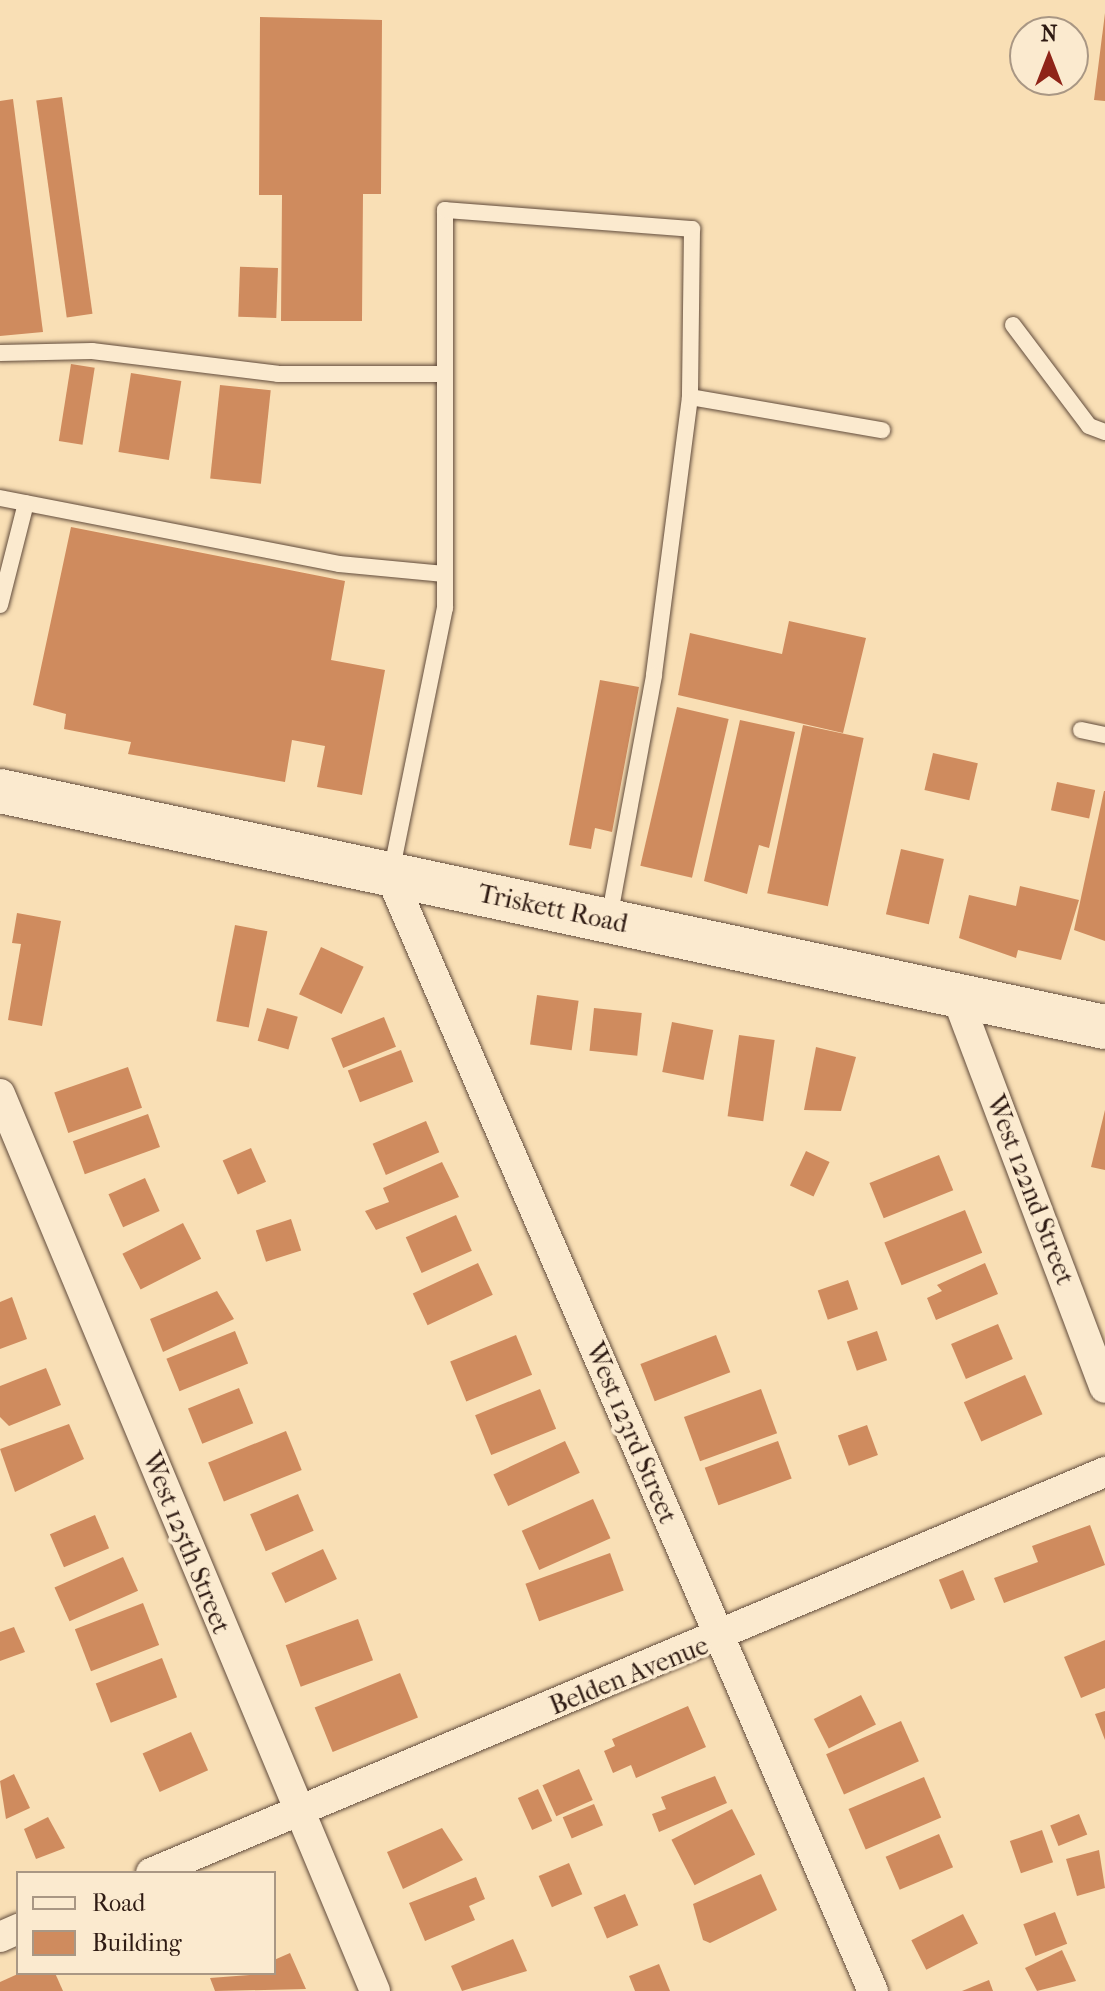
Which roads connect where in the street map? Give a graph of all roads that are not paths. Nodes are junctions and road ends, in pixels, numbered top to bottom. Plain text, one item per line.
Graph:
1 (1013, 325) dead end
2 (0, 353) edge
3 (442, 374) junction
4 (690, 397) junction
5 (882, 430) dead end
6 (1105, 432) edge
7 (0, 498) edge
8 (26, 503) junction
9 (445, 574) junction
10 (0, 605) edge
11 (1081, 730) dead end
12 (1105, 735) edge
13 (0, 791) edge
14 (390, 875) junction
15 (609, 921) junction
16 (955, 992) junction
17 (1105, 1027) edge
18 (0, 1094) edge
19 (1105, 1388) edge
20 (1105, 1472) edge
21 (719, 1640) junction
22 (297, 1811) junction
23 (156, 1871) edge
24 (375, 1991) edge
25 (873, 1991) edge

1 - 6 lane
2 - 3 lane
3 - 4 lane
3 - 9 lane
4 - 5 lane
4 - 15 lane
7 - 8 lane
8 - 9 lane
8 - 10 lane
9 - 14 lane
11 - 12 lane
13 - 14 street, Triskett Road
14 - 15 street, Triskett Road
14 - 21 street, West 123rd Street
15 - 16 street, Triskett Road
16 - 17 street, Triskett Road
16 - 19 street, West 122nd Street
18 - 22 street, West 125th Street
20 - 21 street, Belden Avenue
21 - 22 street, Belden Avenue
21 - 25 street, West 123rd Street
22 - 23 street, Belden Avenue
22 - 24 street, West 125th Street

